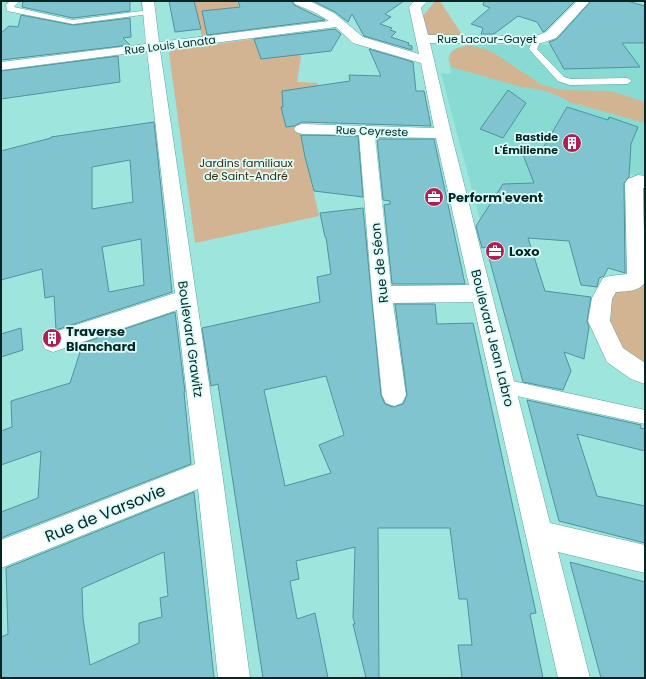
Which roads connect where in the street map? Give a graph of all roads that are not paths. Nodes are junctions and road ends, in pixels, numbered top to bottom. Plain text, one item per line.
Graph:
1 (16, 1) edge
2 (299, 1) edge
3 (421, 1) edge
4 (584, 1) edge
5 (149, 6) edge
6 (339, 22) junction
7 (422, 39) junction
8 (537, 40) junction
9 (154, 47) junction
10 (427, 62) junction
11 (1, 66) edge
12 (626, 82) dead end
13 (302, 129) dead end
14 (367, 132) junction
15 (443, 133) junction
16 (645, 182) edge
17 (482, 293) junction
18 (382, 295) junction
19 (186, 298) junction
20 (53, 342) dead end
21 (645, 374) edge
22 (504, 386) junction
23 (394, 395) dead end
24 (645, 417) edge
25 (209, 472) junction
26 (540, 534) junction
27 (1, 554) edge
28 (645, 560) edge
29 (234, 678) edge
30 (574, 678) edge

1 - 5 lane
2 - 6 street
3 - 7 street, Boulevard Jean Labro
4 - 8 street, Rue Lacour-Gayet
5 - 9 street, Boulevard Grawitz
6 - 9 street, Rue Louis Lanata
6 - 10 street
7 - 8 street, Rue Lacour-Gayet
7 - 10 street, Boulevard Jean Labro
8 - 12 lane
9 - 11 street, Rue Louis Lanata
9 - 19 street, Boulevard Grawitz
10 - 15 street, Boulevard Jean Labro
13 - 14 street, Rue Ceyreste
14 - 15 street, Rue Ceyreste
14 - 18 street, Rue de Séon
15 - 17 street, Boulevard Jean Labro
16 - 21 street
17 - 18 street
17 - 22 street, Boulevard Jean Labro
18 - 23 street, Rue de Séon
19 - 20 street
19 - 25 street, Boulevard Grawitz
22 - 24 lane
22 - 26 street, Boulevard Jean Labro
25 - 27 street, Rue de Varsovie
25 - 29 street, Boulevard Grawitz
26 - 28 street
26 - 30 street, Boulevard Jean Labro

